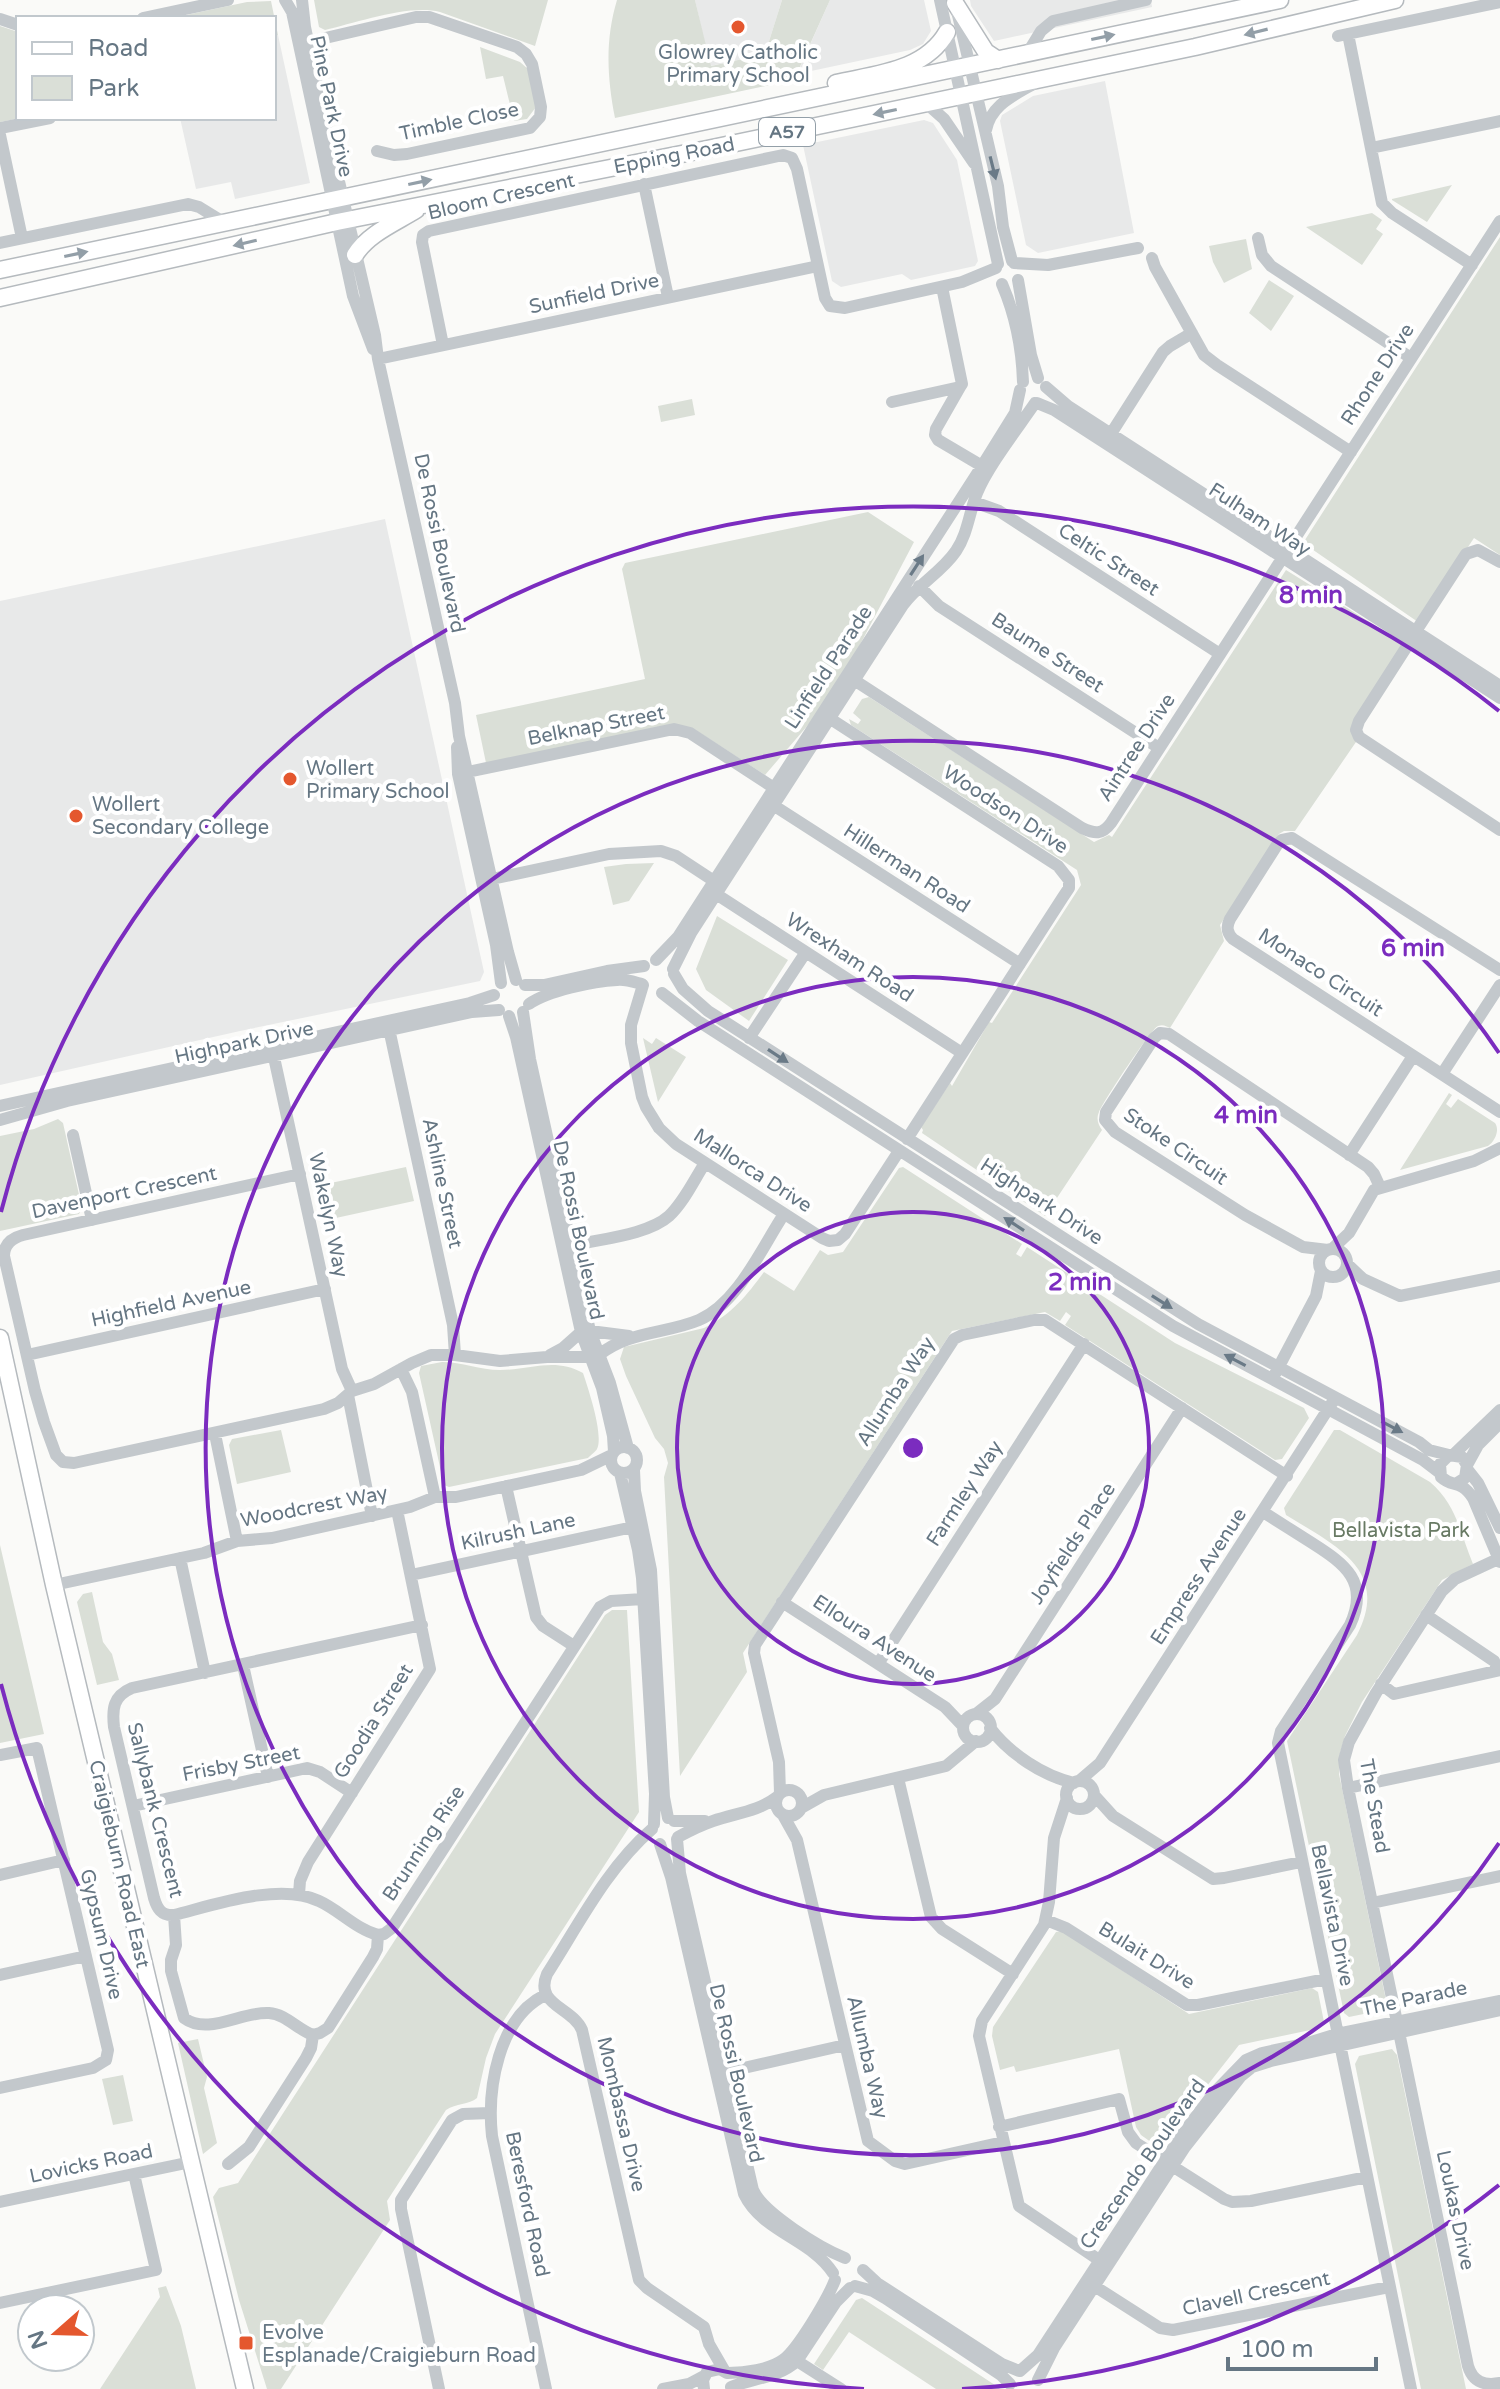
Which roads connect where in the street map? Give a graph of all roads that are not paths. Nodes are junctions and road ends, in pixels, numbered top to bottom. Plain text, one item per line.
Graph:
1 (228, 0) edge
2 (286, 0) edge
3 (300, 0) edge
4 (1146, 0) edge
5 (1280, 0) edge
6 (1395, 0) edge
7 (950, 1) edge
8 (1500, 2) edge
9 (152, 16) edge
10 (947, 32) junction
11 (308, 42) junction
12 (1027, 54) junction
13 (998, 60) junction
14 (962, 67) junction
15 (1042, 78) junction
16 (968, 94) junction
17 (926, 103) junction
18 (40, 120) edge
19 (1500, 121) edge
20 (697, 123) junction
21 (0, 128) edge
22 (985, 134) junction
23 (0, 135) edge
24 (1371, 148) junction
25 (377, 151) dead end
26 (978, 169) junction
27 (644, 184) junction
28 (338, 199) junction
29 (424, 204) junction
30 (343, 221) junction
31 (1500, 221) edge
32 (225, 223) junction
33 (22, 238) junction
34 (1258, 238) dead end
35 (0, 243) edge
36 (1138, 248) dead end
37 (355, 255) junction
38 (1152, 258) dead end
39 (1005, 264) junction
40 (1048, 265) junction
41 (1472, 265) junction
42 (818, 266) junction
43 (0, 270) edge
44 (1018, 279) junction
45 (962, 282) junction
46 (1000, 283) junction
47 (942, 287) junction
48 (668, 297) junction
49 (0, 298) edge
50 (1192, 333) junction
51 (443, 345) junction
52 (1411, 358) junction
53 (378, 359) junction
54 (1042, 383) junction
55 (1022, 386) junction
56 (960, 387) junction
57 (892, 402) dead end
58 (1036, 403) junction
59 (1108, 439) junction
60 (1351, 452) junction
61 (982, 466) junction
62 (974, 502) junction
63 (1285, 553) junction
64 (1500, 562) edge
65 (919, 586) junction
66 (1413, 636) junction
67 (1220, 654) junction
68 (854, 680) junction
69 (1500, 686) edge
70 (1500, 698) edge
71 (826, 716) junction
72 (1159, 748) junction
73 (463, 772) junction
74 (774, 788) junction
75 (773, 805) junction
76 (1500, 830) edge
77 (492, 879) junction
78 (715, 887) junction
79 (806, 952) junction
80 (650, 963) junction
81 (1020, 964) junction
82 (1500, 970) edge
83 (673, 972) junction
84 (521, 982) junction
85 (1500, 985) edge
86 (498, 989) junction
87 (650, 989) junction
88 (526, 1008) junction
89 (504, 1013) junction
90 (388, 1026) junction
91 (749, 1038) junction
92 (273, 1051) junction
93 (962, 1053) junction
94 (1413, 1056) junction
95 (1442, 1074) junction
96 (0, 1106) edge
97 (1500, 1112) edge
98 (0, 1120) edge
99 (73, 1135) dead end
100 (907, 1139) junction
101 (1500, 1148) edge
102 (899, 1151) junction
103 (1349, 1155) junction
104 (1474, 1161) junction
105 (1500, 1162) edge
106 (705, 1163) junction
107 (300, 1174) junction
108 (1380, 1187) junction
109 (784, 1214) junction
110 (92, 1220) junction
111 (1349, 1233) junction
112 (571, 1246) junction
113 (1303, 1247) junction
114 (1330, 1250) junction
115 (1346, 1260) junction
116 (1320, 1268) junction
117 (1500, 1276) edge
118 (1337, 1277) junction
119 (1363, 1279) junction
120 (325, 1289) junction
121 (1316, 1296) junction
122 (585, 1332) junction
123 (637, 1336) junction
124 (0, 1338) edge
125 (1084, 1344) junction
126 (27, 1355) junction
127 (455, 1355) junction
128 (594, 1356) junction
129 (547, 1357) junction
130 (1278, 1367) junction
131 (401, 1369) junction
132 (1272, 1380) junction
133 (350, 1393) junction
134 (1335, 1397) junction
135 (1182, 1408) junction
136 (1329, 1409) junction
137 (1500, 1410) edge
138 (1500, 1423) edge
139 (215, 1434) junction
140 (628, 1448) junction
141 (613, 1454) junction
142 (1451, 1455) junction
143 (1467, 1467) junction
144 (581, 1470) junction
145 (634, 1470) junction
146 (617, 1471) junction
147 (1440, 1473) junction
148 (1287, 1476) junction
149 (1457, 1483) junction
150 (506, 1486) junction
151 (435, 1497) junction
152 (397, 1510) junction
153 (1263, 1512) junction
154 (372, 1516) junction
155 (633, 1527) junction
156 (1500, 1528) edge
157 (237, 1541) junction
158 (520, 1551) junction
159 (180, 1558) junction
160 (1499, 1561) edge
161 (411, 1575) junction
162 (54, 1585) junction
163 (643, 1599) junction
164 (782, 1602) junction
165 (1426, 1615) junction
166 (422, 1625) junction
167 (574, 1646) junction
168 (878, 1664) junction
169 (243, 1665) junction
170 (1499, 1670) edge
171 (205, 1673) junction
172 (1381, 1684) junction
173 (995, 1699) junction
174 (968, 1721) junction
175 (990, 1726) junction
176 (978, 1741) junction
177 (1008, 1748) junction
178 (0, 1755) edge
179 (1500, 1756) edge
180 (956, 1758) junction
181 (1100, 1763) junction
182 (268, 1777) junction
183 (898, 1778) junction
184 (1348, 1788) junction
185 (1072, 1789) junction
186 (352, 1793) junction
187 (787, 1793) junction
188 (1094, 1793) junction
189 (824, 1795) junction
190 (133, 1806) junction
191 (1082, 1808) junction
192 (800, 1810) junction
193 (753, 1811) junction
194 (782, 1814) junction
195 (1113, 1816) junction
196 (671, 1820) junction
197 (712, 1821) junction
198 (653, 1826) junction
199 (1058, 1829) junction
200 (677, 1838) junction
201 (797, 1840) junction
202 (659, 1844) junction
203 (629, 1852) junction
204 (64, 1860) junction
205 (1301, 1862) junction
206 (0, 1875) edge
207 (1500, 1876) edge
208 (299, 1894) junction
209 (1372, 1903) junction
210 (174, 1915) junction
211 (1046, 1920) junction
212 (378, 1935) junction
213 (86, 1956) junction
214 (1013, 1974) junction
215 (0, 1975) edge
216 (1326, 1979) junction
217 (545, 1995) junction
218 (1500, 2001) edge
219 (1500, 2010) edge
220 (1398, 2027) junction
221 (313, 2035) junction
222 (1338, 2040) junction
223 (845, 2045) junction
224 (726, 2072) junction
225 (0, 2088) edge
226 (490, 2113) junction
227 (999, 2127) junction
228 (1003, 2142) junction
229 (191, 2162) junction
230 (228, 2164) dead end
231 (1168, 2164) junction
232 (134, 2174) junction
233 (1367, 2177) junction
234 (0, 2202) edge
235 (845, 2258) junction
236 (1104, 2263) junction
237 (863, 2270) junction
238 (834, 2276) junction
239 (1090, 2283) junction
240 (853, 2287) junction
241 (1389, 2287) junction
242 (0, 2303) edge
243 (709, 2344) junction
244 (797, 2361) junction
245 (1020, 2371) junction
246 (705, 2379) edge
247 (728, 2380) edge
248 (1494, 2384) edge
249 (1011, 2386) edge
250 (1039, 2386) edge
251 (245, 2389) edge
252 (439, 2389) edge
253 (546, 2389) edge
254 (663, 2389) edge
255 (841, 2389) edge
256 (1411, 2389) edge

1 - 9 street
2 - 3 street
2 - 28 street, Pine Park Drive
3 - 11 street, Pine Park Drive
4 - 12 street
12 -> 5 main road, Epping Road
6 -> 15 main road, Epping Road / A57
7 - 10 street
7 - 13 main road
7 - 14 street
8 - 24 street
10 - 14 street
10 - 20 main road
11 - 25 street, Timble Close
11 - 28 street, Pine Park Drive
12 - 13 main road, Epping Road
13 - 14 main road, Epping Road
14 - 16 street
14 - 20 main road, Epping Road
15 - 16 main road, Epping Road / A57
15 - 22 street
16 - 17 main road, Epping Road / A57
16 - 22 street
16 - 26 street
17 - 26 street
17 -> 29 main road, Epping Road / A57
18 - 21 street
19 - 24 street
28 -> 20 main road, Epping Road
22 -> 39 street
23 - 33 street
24 - 41 street
26 - 39 street
27 - 42 street, Bloom Crescent
27 - 48 street
27 - 51 street, Bloom Crescent
28 - 30 street, Pine Park Drive
28 - 32 main road, Epping Road
29 - 30 main road, Epping Road / A57
29 - 37 main road
30 - 37 street, De Rossi Boulevard
30 -> 49 main road, Epping Road / A57
30 - 53 street, De Rossi Boulevard
31 - 41 street, Rhone Drive
32 - 33 street
43 -> 32 main road, Epping Road
33 - 35 street
34 - 52 street
36 - 40 street
37 - 53 street, De Rossi Boulevard
38 - 50 street
39 - 40 street
39 - 44 street
39 - 45 street
39 - 46 street
40 - 44 street
41 - 52 street, Rhone Drive
42 - 47 street
42 - 48 street, Sunfield Drive
44 - 46 street
44 - 54 street
45 - 46 street
45 - 47 street
46 - 55 street, Linfield Parade
47 - 56 street
48 - 51 street, Sunfield Drive
50 - 59 street
50 - 60 street
51 - 53 street, Sunfield Drive
52 - 60 street, Rhone Drive
53 - 73 street, De Rossi Boulevard
54 - 55 street
54 - 58 street
54 - 59 street, Fulham Way
55 - 58 street
55 - 61 street, Linfield Parade
56 - 57 street
56 - 61 street
58 - 59 street, Fulham Way
58 - 62 street, Linfield Parade
59 - 63 street, Fulham Way
60 - 63 street, Rhone Drive
71 -> 61 street, Linfield Parade
62 - 65 street, Linfield Parade
62 - 67 street, Celtic Street
63 - 66 street, Fulham Way
63 - 67 street, Aintree Drive
64 - 66 street
65 - 68 street, Linfield Parade
65 - 72 street, Baume Street
66 - 69 street, Fulham Way
66 - 70 street, Fulham Way
66 - 76 street
67 - 72 street, Aintree Drive
68 - 71 street, Linfield Parade
68 - 72 street, Aintree Drive
71 - 74 street, Linfield Parade
71 - 75 street, Linfield Parade
71 - 81 street, Woodson Drive
73 - 74 street, Belknap Street
73 - 77 street, De Rossi Boulevard
73 - 86 street, De Rossi Boulevard
74 - 78 street, Linfield Parade
75 - 78 street, Linfield Parade
75 - 81 street, Hillerman Road
77 - 78 street, Wrexham Road
77 - 84 street, De Rossi Boulevard
78 - 79 street, Wrexham Road
78 - 80 street, Linfield Parade
78 - 83 street, Linfield Parade
79 - 91 street
79 - 93 street, Wrexham Road
80 - 83 street
80 - 84 street
80 - 87 street
81 - 93 street, Woodson Drive
82 - 94 street, Monaco Circuit
83 - 87 street
83 - 91 street, Highpark Drive
84 - 86 street
84 - 88 street
85 - 95 street
86 - 89 street
86 - 90 street, Highpark Drive
87 - 88 street
87 - 102 street, Highpark Drive
87 - 106 street, Mallorca Drive
88 - 89 street
88 - 112 street, De Rossi Boulevard
89 - 90 street, Highpark Drive
89 - 122 street, De Rossi Boulevard
90 - 92 street, Highpark Drive
90 - 127 street, Ashline Street
91 -> 100 street, Highpark Drive
92 - 96 street, Highpark Drive
92 - 98 street, Highpark Drive
92 - 107 street, Wakelyn Way
93 - 100 street, Woodson Drive
94 - 95 street, Monaco Circuit
94 - 103 street
95 - 97 street, Monaco Circuit
99 - 110 street
100 -> 130 street, Highpark Drive
101 - 104 street
102 - 109 street, Mallorca Drive
132 -> 102 street, Highpark Drive
103 - 108 street, Stoke Circuit
103 - 113 street, Stoke Circuit
104 - 105 street
104 - 108 street
106 - 109 street, Mallorca Drive
106 - 112 street
107 - 110 street, Davenport Crescent
107 - 120 street, Wakelyn Way
108 - 111 street
109 - 123 street
110 - 126 street, Davenport Crescent
111 - 114 street
111 - 115 street
112 - 122 street, De Rossi Boulevard
113 - 114 street, Stoke Circuit
113 - 116 street, Stoke Circuit
114 - 115 street
114 - 116 street
115 - 118 street
115 - 119 street
116 - 118 street
116 - 121 street
117 - 119 street
118 - 119 street
118 - 121 street
120 - 126 street, Highfield Avenue
120 - 133 street, Wakelyn Way
121 - 130 street
122 - 123 street
122 - 128 street, De Rossi Boulevard
122 - 129 street
123 - 128 street
124 - 162 main road, Craigieburn Road East
125 - 135 street, Allumba Way
125 - 164 street, Allumba Way
125 - 168 street, Farmley Way
126 - 139 street, Davenport Crescent
127 - 129 street, Davenport Crescent
127 - 131 street, Davenport Crescent
128 - 129 street, Davenport Crescent
128 - 140 street, De Rossi Boulevard
128 - 141 street, De Rossi Boulevard
130 - 132 street
130 - 134 street, Highpark Drive
131 - 133 street, Davenport Crescent
131 - 151 street
132 - 136 street, Highpark Drive
133 - 139 street, Davenport Crescent
133 - 154 street, Wakelyn Way
134 - 136 street, Empress Avenue
134 -> 142 street, Highpark Drive
135 - 148 street, Allumba Way
135 - 173 street, Joyfields Place
136 - 147 street, Highpark Drive
136 - 148 street, Empress Avenue
137 - 142 street
138 - 143 street
139 - 157 street
140 - 141 street
140 - 145 street
141 - 144 street, Woodcrest Way
141 - 146 street
142 - 143 street
142 - 147 street
143 - 149 street
143 - 156 street
144 - 146 street, Woodcrest Way
144 - 150 street, Woodcrest Way
145 - 146 street
145 - 196 street
146 - 155 street
147 - 149 street
148 - 153 street, Empress Avenue
149 - 160 street
150 - 151 street, Woodcrest Way
150 - 158 street
151 - 152 street, Woodcrest Way
152 - 154 street, Woodcrest Way
152 - 161 street, Goodia Street
153 - 181 street, Empress Avenue
153 - 205 street, Bellavista Drive
154 - 157 street, Woodcrest Way
155 - 158 street, Kilrush Lane
155 - 163 street
157 - 159 street, Woodcrest Way
158 - 161 street, Kilrush Lane
158 - 167 street
159 - 162 street, Woodcrest Way
159 - 171 street
160 - 165 street, The Stead
161 - 166 street, Goodia Street
162 - 229 main road, Craigieburn Road East
163 - 167 street, Brunning Rise
163 - 198 street
164 - 168 street, Elloura Avenue
164 - 187 street, Allumba Way
165 - 170 street
165 - 172 street, The Stead
166 - 169 street
166 - 186 street, Goodia Street
167 - 212 street, Brunning Rise
168 - 174 street, Elloura Avenue
169 - 171 street
169 - 182 street
170 - 172 street
171 - 190 street, Sallybank Crescent
172 - 184 street, The Stead
173 - 174 street, Joyfields Place
173 - 175 street, Joyfields Place
174 - 175 street
174 - 176 street
174 - 180 street
175 - 176 street
175 - 177 street
176 - 177 street
176 - 180 street
177 - 185 street
178 - 204 street, Gypsum Drive
179 - 184 street
180 - 183 street
181 - 185 street, Empress Avenue
181 - 188 street, Empress Avenue
182 - 186 street, Frisby Street
182 - 190 street, Frisby Street
183 - 189 street
183 - 214 street
184 - 209 street, The Stead
185 - 188 street
185 - 191 street
185 - 199 street
186 - 208 street, Goodia Street
187 - 189 street
187 - 192 street
187 - 193 street
187 - 194 street
188 - 191 street
188 - 195 street
189 - 192 street
190 - 210 street, Sallybank Crescent
191 - 195 street
191 - 199 street
192 - 194 street
192 - 201 street, Allumba Way
193 - 194 street
193 - 197 street
194 - 201 street, Allumba Way
195 - 205 street
196 - 197 street
196 - 198 street
196 - 200 street
197 - 200 street
198 - 202 street
198 - 203 street
199 - 211 street
200 - 202 street
200 - 224 street, De Rossi Boulevard
201 - 223 street, Allumba Way
202 - 203 street
202 - 238 street, De Rossi Boulevard
203 - 217 street
204 - 206 street
204 - 213 street, Gypsum Drive
205 - 216 street, Bellavista Drive
207 - 209 street
208 - 210 street
208 - 212 street
209 - 220 street, The Stead
210 - 221 street, Sallybank Crescent
211 - 214 street
211 - 216 street, Bulait Drive
212 - 221 street, Brunning Rise
213 - 215 street
213 - 225 street, Gypsum Drive
214 - 227 street
216 - 222 street, Bellavista Drive
217 - 226 street, Beresford Road
217 - 243 street, Mombassa Drive
218 - 220 street, The Parade
219 - 220 street, The Parade
220 - 222 street, The Parade
220 - 248 street, Loukas Drive
221 - 230 street, Brunning Rise
222 - 231 street, Crescendo Boulevard
222 - 233 street, Bellavista Drive
223 - 224 street
223 - 228 street, Allumba Way
224 - 235 street, De Rossi Boulevard
226 - 252 street
226 - 253 street, Beresford Road
227 - 228 street
227 - 231 street
228 - 236 street
229 - 232 street, Lovicks Road
229 - 251 main road, Craigieburn Road East
231 - 233 street
231 - 236 street, Crescendo Boulevard
232 - 234 street, Lovicks Road
232 - 242 street
233 - 241 street, Bellavista Drive
235 - 237 street
235 - 238 street
236 - 239 street, Crescendo Boulevard
237 - 240 street
237 - 245 street
238 - 240 street
238 - 247 street
239 - 241 street, Clavell Crescent
239 - 245 street, Crescendo Boulevard
239 - 250 street, Crescendo Boulevard
240 - 244 street
240 - 249 street
241 - 256 street, Bellavista Drive
243 - 246 street
243 - 247 street, Mombassa Drive
244 - 247 street
244 - 255 street
245 - 249 street, Crescendo Boulevard
245 - 250 street
246 - 247 street
246 - 254 street

